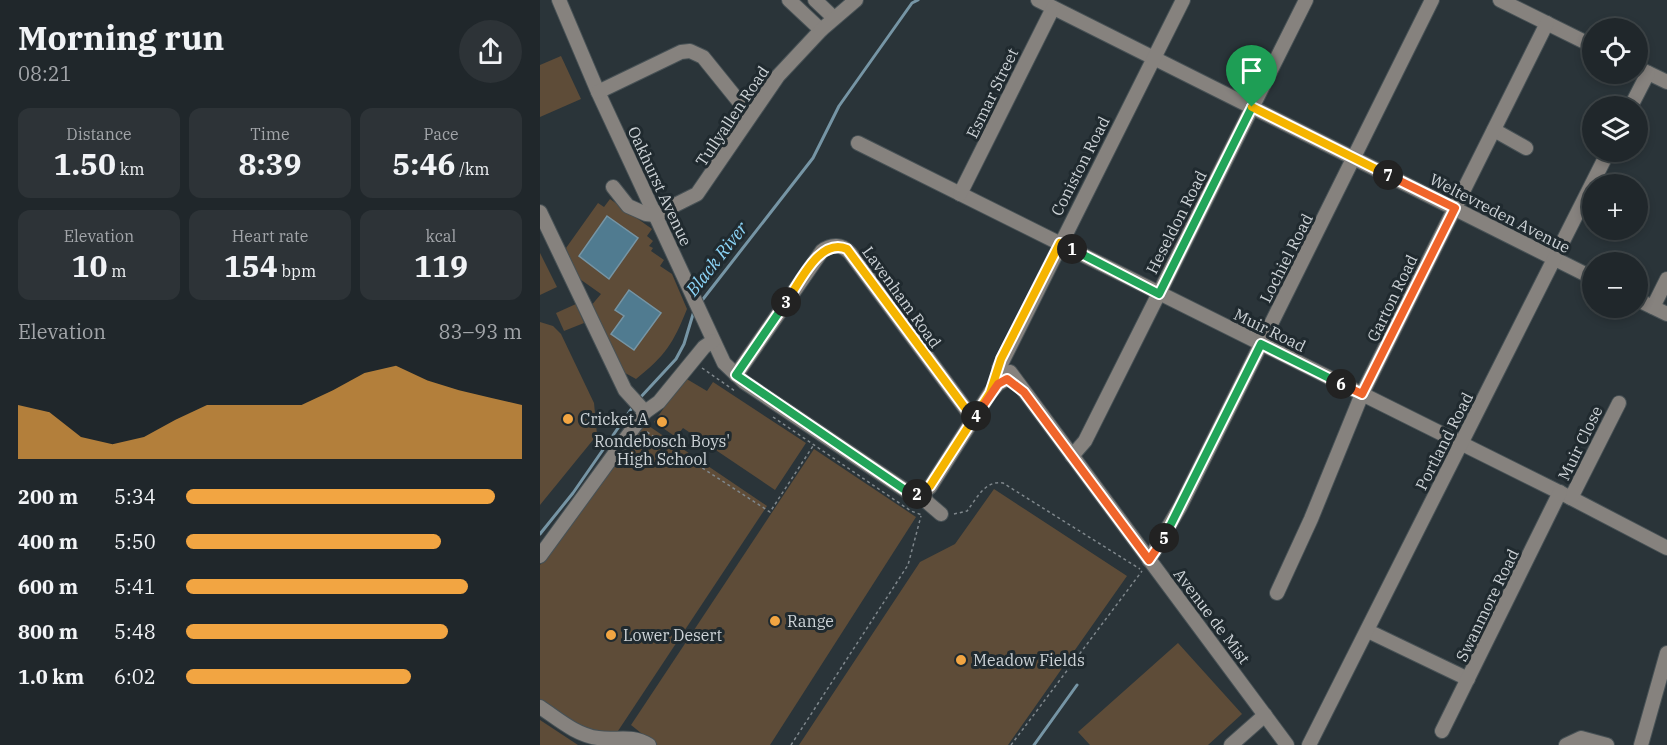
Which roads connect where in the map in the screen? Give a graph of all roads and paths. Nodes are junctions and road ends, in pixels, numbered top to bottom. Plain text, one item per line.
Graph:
1 (559, 0) edge
2 (789, 0) edge
3 (815, 0) edge
4 (856, 0) edge
5 (1038, 0) edge
6 (1183, 0) edge
7 (1306, 0) edge
8 (1432, 0) edge
9 (1501, 0) edge
10 (1053, 8) junction
11 (834, 18) junction
12 (1547, 23) junction
13 (821, 30) junction
14 (1582, 40) edge
15 (1153, 59) junction
16 (1648, 72) edge
17 (1667, 82) edge
18 (598, 92) junction
19 (1252, 107) junction
20 (749, 114) junction
21 (1494, 130) junction
22 (858, 143) dead end
23 (1526, 148) dead end
24 (1354, 159) junction
25 (1603, 162) edge
26 (613, 187) dead end
27 (960, 194) junction
28 (1455, 208) junction
29 (655, 215) junction
30 (546, 216) edge
31 (1060, 243) junction
32 (1554, 259) junction
33 (1582, 273) edge
34 (1667, 279) edge
35 (1159, 294) junction
36 (1648, 305) edge
37 (1653, 307) junction
38 (1667, 314) edge
39 (713, 341) junction
40 (1261, 344) junction
41 (1004, 374) junction
42 (736, 375) junction
43 (1362, 394) junction
44 (1619, 403) dead end
45 (637, 404) junction
46 (974, 420) junction
47 (636, 425) junction
48 (814, 445) dead end
49 (1461, 445) junction
50 (1072, 456) junction
51 (921, 493) junction
52 (1566, 495) junction
53 (941, 513) dead end
54 (921, 515) dead end
55 (1667, 548) edge
56 (540, 556) edge
57 (1146, 565) junction
58 (1277, 593) dead end
59 (1368, 631) junction
60 (1667, 653) edge
61 (1468, 679) junction
62 (540, 707) edge
63 (1265, 715) junction
64 (1442, 731) dead end
65 (649, 745) edge
66 (791, 745) edge
67 (1011, 745) edge
68 (1231, 745) edge
69 (1287, 745) edge
70 (1310, 745) edge
71 (1566, 745) edge
72 (1607, 745) edge
73 (1641, 745) edge

1 - 18 street, Oakhurst Avenue
2 - 13 street
3 - 11 street
4 - 11 street, Tullyallen Road
5 - 10 street, Weltevreden Avenue
6 - 15 street, Coniston Road
7 - 19 street, Heseldon Road
8 - 24 street, Lochiel Road
9 - 12 street
10 - 15 street, Weltevreden Avenue
10 - 27 street, Esmar Street
11 - 13 street, Tullyallen Road
12 - 14 street
12 - 21 street, Garton Road
13 - 20 street, Tullyallen Road
15 - 19 street, Weltevreden Avenue
15 - 31 street, Coniston Road
16 - 17 street
18 - 20 street
18 - 29 street, Oakhurst Avenue
19 - 24 street, Weltevreden Avenue
19 - 35 street, Heseldon Road
20 - 29 street, Tullyallen Road
21 - 23 street
21 - 28 street, Garton Road
22 - 27 street, Muir Road
24 - 28 street, Weltevreden Avenue
24 - 40 street, Lochiel Road
25 - 32 street, Portland Road
26 - 29 street
27 - 31 street, Muir Road
28 - 32 street, Weltevreden Avenue
28 - 43 street, Garton Road
29 - 39 street, Oakhurst Avenue
30 - 45 street
31 - 35 street, Muir Road
31 - 41 street, Coniston Road
32 - 33 street, Weltevreden Avenue
32 - 49 street, Portland Road
34 - 37 street
35 - 40 street, Muir Road
35 - 50 street, Heseldon Road
36 - 37 street
37 - 38 street
39 - 42 street, Oakhurst Avenue
39 - 45 street
40 - 43 street, Muir Road
40 - 57 street, Lochiel Road
41 - 46 street, Coniston Road
41 - 50 street, Avenue de Mist
42 - 46 street, Lavenham Road
42 - 51 street, Oakhurst Avenue
43 - 49 street, Muir Road
43 - 58 street, Garton Road
44 - 52 street, Muir Close
45 - 47 street
46 - 51 street, Coniston Road
47 - 48 path
47 - 56 street
49 - 52 street, Muir Road
49 - 59 street, Portland Road
50 - 57 street, Avenue de Mist
51 - 53 street
52 - 55 street, Muir Road
52 - 61 street, Swanmore Road
54 - 66 path
57 - 63 street, Avenue de Mist
57 - 67 path
59 - 61 street
59 - 70 street, Portland Road
60 - 73 street
61 - 64 street, Swanmore Road
62 - 65 street
63 - 68 street
63 - 69 street, Avenue de Mist
71 - 72 street

